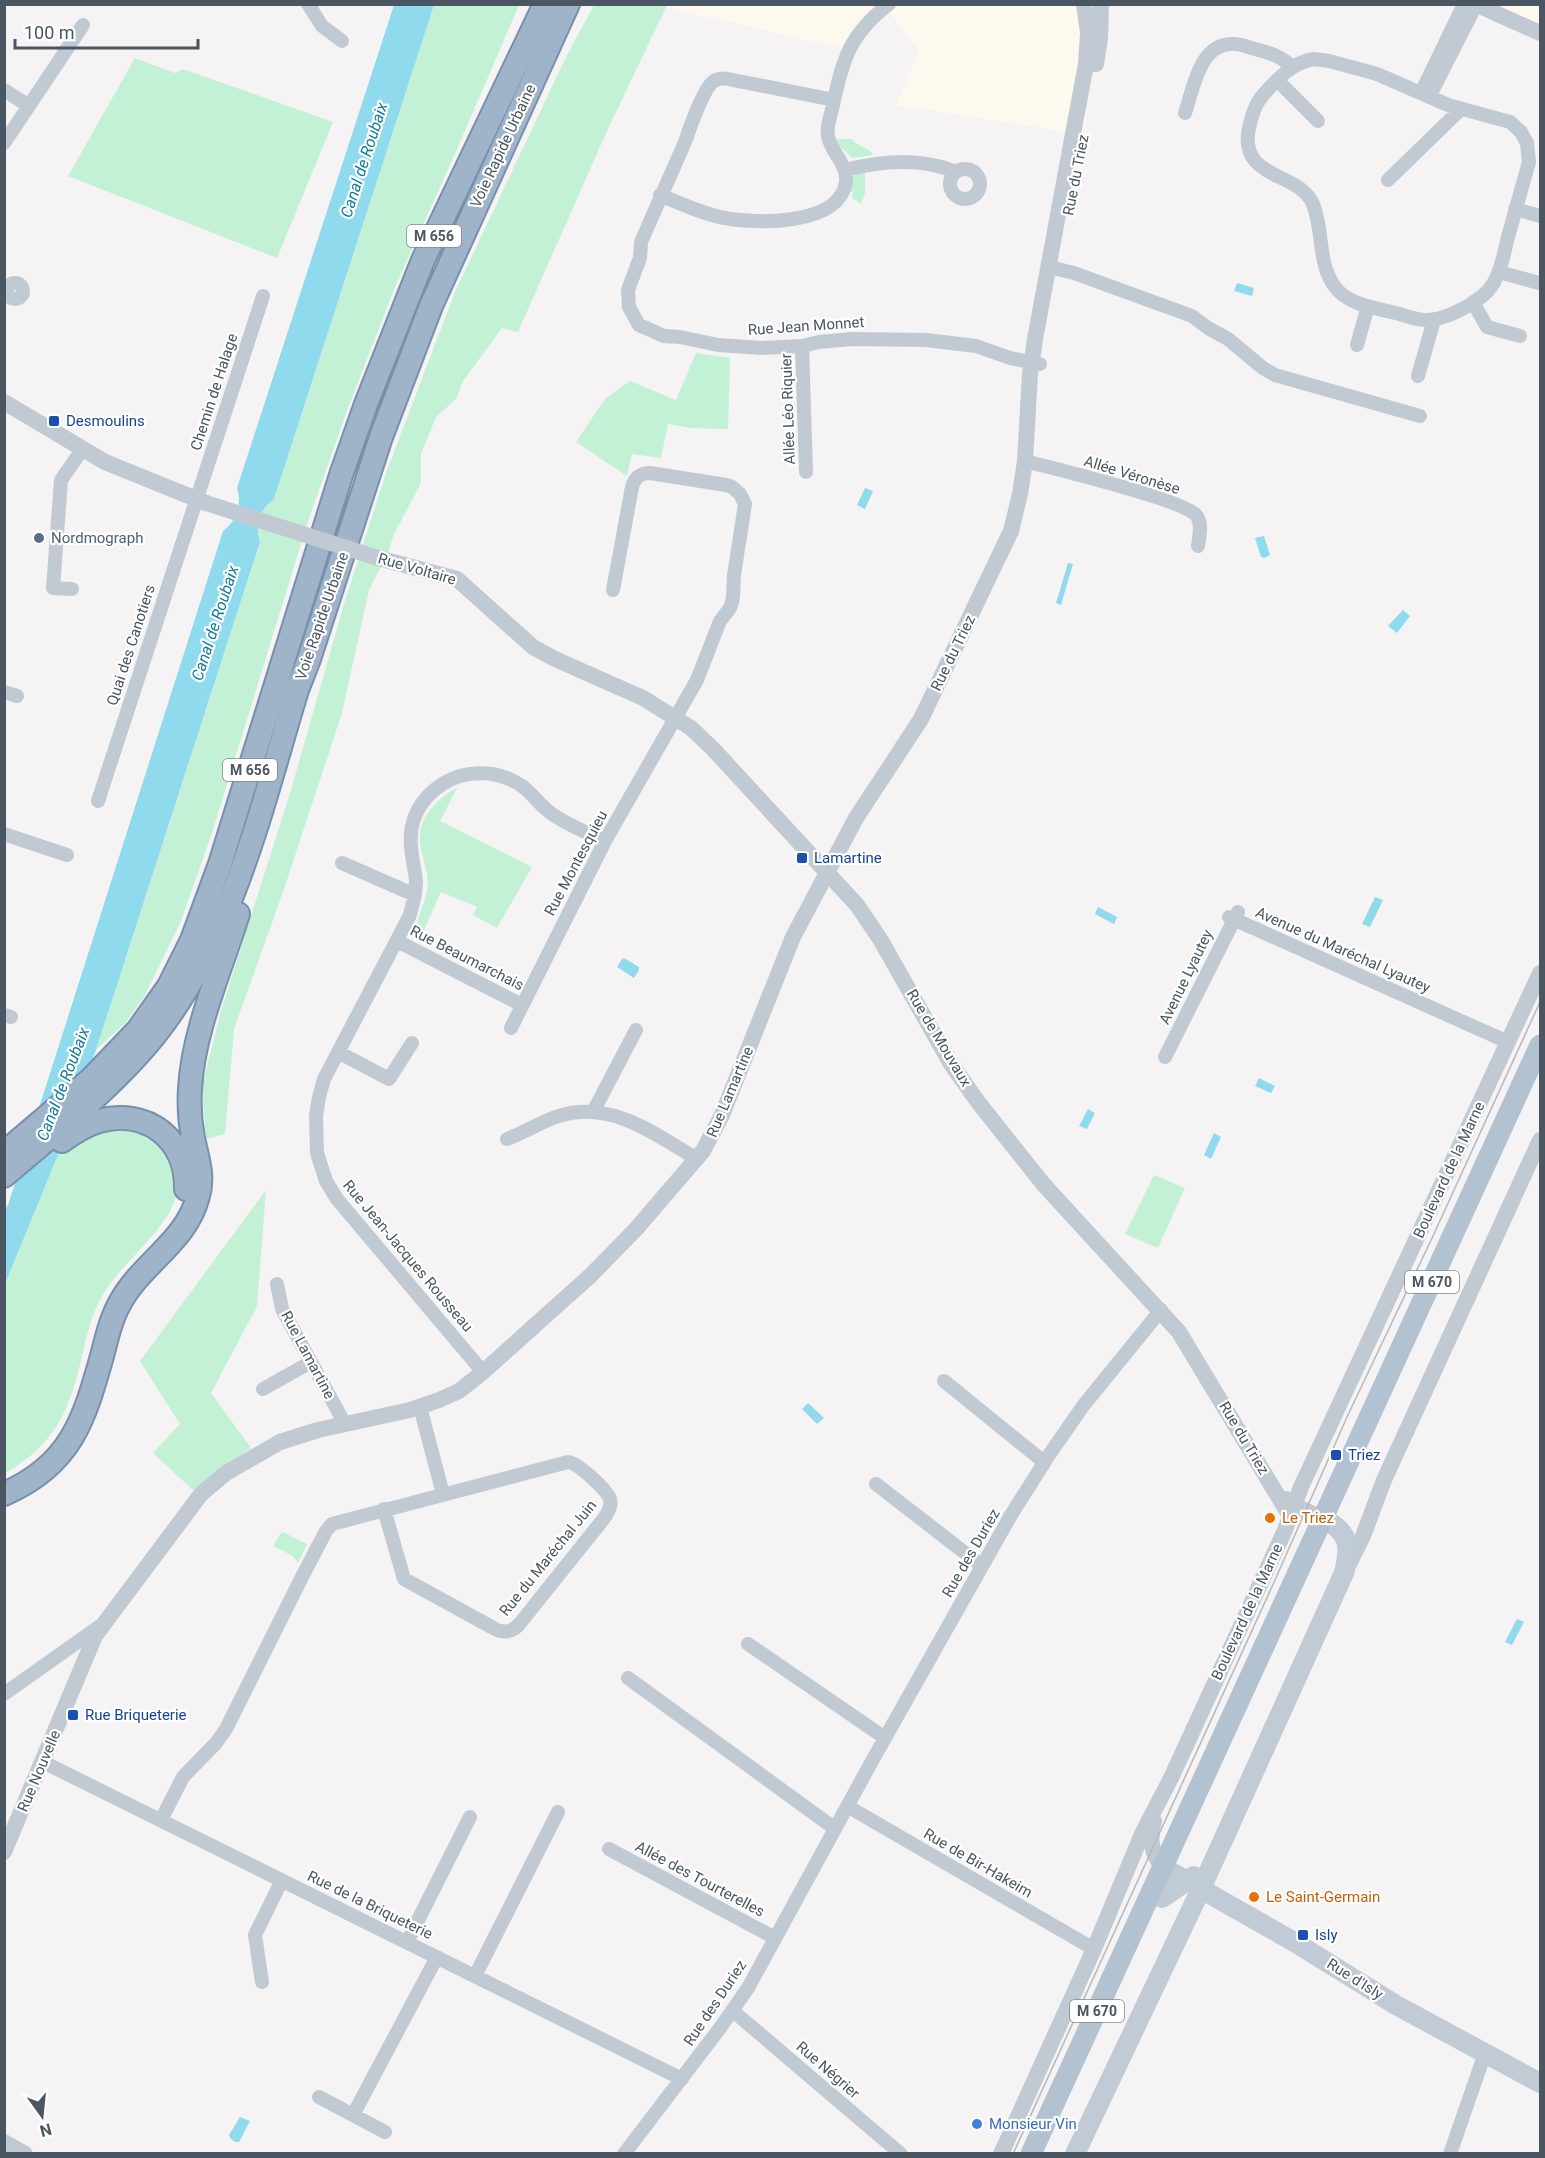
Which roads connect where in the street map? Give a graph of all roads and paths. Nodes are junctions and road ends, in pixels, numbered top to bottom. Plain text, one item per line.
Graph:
1 (308, 4) edge
2 (545, 4) edge
3 (568, 4) edge
4 (581, 4) edge
5 (889, 4) edge
6 (1084, 4) edge
7 (1101, 4) edge
8 (1464, 4) edge
9 (1483, 6) edge
10 (83, 25) dead end
11 (1540, 33) edge
12 (342, 41) dead end
13 (1292, 67) junction
14 (1277, 80) junction
15 (4, 90) edge
16 (1425, 95) junction
17 (834, 100) junction
18 (29, 106) junction
19 (1461, 109) junction
20 (520, 111) junction
21 (1185, 113) dead end
22 (1318, 121) dead end
23 (4, 143) edge
24 (845, 170) junction
25 (956, 172) dead end
26 (1388, 180) dead end
27 (660, 195) junction
28 (1515, 209) junction
29 (1540, 216) edge
30 (1053, 268) junction
31 (1499, 272) junction
32 (1539, 283) edge
33 (263, 296) dead end
34 (1473, 302) junction
35 (1368, 306) junction
36 (1434, 320) junction
37 (1520, 336) dead end
38 (1357, 345) dead end
39 (802, 346) junction
40 (1035, 364) junction
41 (1418, 376) dead end
42 (4, 402) edge
43 (1420, 416) dead end
44 (81, 450) junction
45 (1025, 461) junction
46 (806, 472) dead end
47 (201, 501) junction
48 (1198, 546) dead end
49 (72, 589) dead end
50 (614, 590) dead end
51 (309, 659) junction
52 (676, 718) junction
53 (98, 801) dead end
54 (4, 834) edge
55 (605, 842) junction
56 (67, 855) dead end
57 (342, 863) dead end
58 (828, 872) junction
59 (415, 895) junction
60 (1233, 916) joint
61 (397, 941) junction
62 (1540, 973) edge
63 (522, 1005) junction
64 (511, 1028) dead end
65 (636, 1030) dead end
66 (1508, 1042) junction
67 (412, 1043) dead end
68 (1540, 1046) edge
69 (338, 1052) junction
70 (1165, 1057) dead end
71 (1540, 1074) edge
72 (76, 1092) junction
73 (593, 1112) junction
74 (507, 1139) dead end
75 (1540, 1140) edge
76 (4, 1145) edge
77 (4, 1153) edge
78 (697, 1159) junction
79 (4, 1176) edge
80 (4, 1187) edge
81 (277, 1284) dead end
82 (1161, 1310) junction
83 (311, 1362) junction
84 (483, 1372) junction
85 (944, 1381) dead end
86 (263, 1389) dead end
87 (420, 1407) junction
88 (345, 1424) junction
89 (1044, 1462) junction
90 (4, 1481) edge
91 (876, 1484) dead end
92 (4, 1494) edge
93 (443, 1494) junction
94 (384, 1509) junction
95 (1292, 1510) junction
96 (1328, 1522) junction
97 (982, 1566) junction
98 (1344, 1574) junction
99 (102, 1625) junction
100 (748, 1644) dead end
101 (628, 1678) dead end
102 (4, 1694) edge
103 (885, 1738) junction
104 (43, 1762) junction
105 (1171, 1778) junction
106 (847, 1806) junction
107 (558, 1812) dead end
108 (470, 1818) dead end
109 (161, 1820) junction
110 (834, 1828) junction
111 (609, 1849) dead end
112 (4, 1852) edge
113 (1181, 1878) junction
114 (282, 1880) junction
115 (775, 1938) junction
116 (408, 1942) junction
117 (1094, 1949) junction
118 (437, 1957) junction
119 (475, 1976) junction
120 (262, 1982) dead end
121 (733, 2010) junction
122 (1485, 2053) junction
123 (682, 2079) junction
124 (1540, 2083) edge
125 (319, 2097) dead end
126 (353, 2115) junction
127 (385, 2132) dead end
128 (4, 2142) edge
129 (1077, 2153) edge
130 (25, 2154) edge
131 (624, 2154) edge
132 (901, 2154) edge
133 (1001, 2154) edge
134 (1031, 2154) edge
135 (1045, 2154) edge
136 (1450, 2154) edge

1 - 12 street
2 - 72 highway, Voie Rapide Urbaine / M 656
3 - 20 highway, Voie Rapide Urbaine / M 656
4 - 20 highway
5 - 17 street
6 - 30 street, Rue du Triez
7 - 30 street, Rue du Triez
8 - 16 street
9 - 11 street
9 - 16 street
10 - 18 street
13 - 14 street
13 - 16 street
13 - 21 street
14 - 22 street
14 - 35 street
15 - 18 street
16 - 19 street
17 - 24 street
17 - 27 street, Rue Jean Monnet
18 - 23 street
19 - 26 street
19 - 28 street
20 - 51 highway, Voie Rapide Urbaine / M 656
24 - 25 street
24 - 27 street
27 - 39 street, Rue Jean Monnet
28 - 29 street
28 - 31 street
30 - 40 street, Rue du Triez
30 - 43 street
31 - 32 street
31 - 34 street
33 - 47 street, Chemin de Halage
34 - 36 street
34 - 37 street
35 - 36 street
35 - 38 street
36 - 41 street
39 - 40 street, Rue Jean Monnet
39 - 46 street, Allée Léo Riquier
40 - 45 street, Rue du Triez
42 - 44 street, Rue Voltaire
44 - 47 street, Rue Voltaire
44 - 49 street
45 - 48 street, Allée Véronèse
45 - 58 street, Rue du Triez
47 - 52 street, Rue Voltaire, bridge
47 - 53 street, Quai des Canotiers
50 - 52 street, Rue Montesquieu
51 - 79 highway, Voie Rapide Urbaine / M 656
51 - 92 highway
52 - 55 street, Rue Montesquieu
52 - 58 street, Rue Voltaire
54 - 56 street
55 - 59 street, Rue Jean-Jacques Rousseau
55 - 63 street, Rue Montesquieu
57 - 59 street
58 - 78 street, Rue Lamartine
58 - 82 street, Rue de Mouvaux
59 - 61 street, Rue Jean-Jacques Rousseau
60 - 66 street, Avenue du Maréchal Lyautey
60 - 70 street, Avenue Lyautey
61 - 63 street, Rue Beaumarchais
61 - 69 street, Rue Jean-Jacques Rousseau
62 - 66 street, Boulevard de la Marne
63 - 64 street, Rue Montesquieu
65 - 73 street
66 - 95 street, Boulevard de la Marne
67 - 69 street
68 - 96 main road, Boulevard de la Marne / M 670
69 - 84 street, Rue Jean-Jacques Rousseau
71 - 96 main road, Boulevard de la Marne / M 670
72 - 76 highway
72 - 77 highway, Voie Rapide Urbaine / M 656
73 - 74 street
73 - 78 street
75 - 98 street, Boulevard de la Marne
78 - 84 street, Rue Lamartine
80 - 90 highway
81 - 83 street, Rue Lamartine
82 - 89 street, Rue des Duriez
82 - 95 street, Rue du Triez
83 - 86 street
83 - 88 street, Rue Lamartine
84 - 87 street, Rue Lamartine
85 - 89 street
87 - 88 street, Rue Lamartine
87 - 93 street
88 - 99 street, Rue Nouvelle
89 - 97 street, Rue des Duriez
91 - 97 street
93 - 94 street, Rue du Maréchal Juin
93 - 94 street, Rue du Maréchal Juin
94 - 109 street, Rue du Maréchal Juin
95 - 96 street
95 - 105 street, Boulevard de la Marne
96 - 98 main road
96 - 113 main road, Boulevard de la Marne / M 670
97 - 103 street, Rue des Duriez
98 - 113 main road, Boulevard de la Marne
99 - 102 street
99 - 104 street, Rue Nouvelle
100 - 103 street
101 - 110 street
103 - 106 street, Rue des Duriez
104 - 109 street, Rue de la Briqueterie
104 - 112 street, Rue Nouvelle
105 - 113 street
105 - 117 street, Boulevard de la Marne
106 - 110 street, Rue des Duriez
106 - 117 street, Rue de Bir-Hakeim
107 - 119 street
108 - 116 street
109 - 114 street, Rue de la Briqueterie
110 - 115 street, Rue des Duriez
111 - 115 street, Allée des Tourterelles
113 - 122 main road, Rue d'Isly
113 - 129 main road, Boulevard de la Marne
113 - 134 main road, Boulevard de la Marne / M 670
113 - 135 main road, Boulevard de la Marne / M 670
114 - 116 street, Rue de la Briqueterie
114 - 120 street
115 - 121 street, Rue des Duriez
116 - 118 street, Rue de la Briqueterie
117 - 133 street, Boulevard de la Marne
118 - 119 street, Rue de la Briqueterie
118 - 126 street
119 - 123 street, Rue de la Briqueterie
121 - 123 street, Rue des Duriez
121 - 132 street, Rue Négrier
122 - 124 main road, Rue d'Isly
122 - 136 street
123 - 131 street, Rue des Duriez
125 - 126 street
126 - 127 street
128 - 130 street

